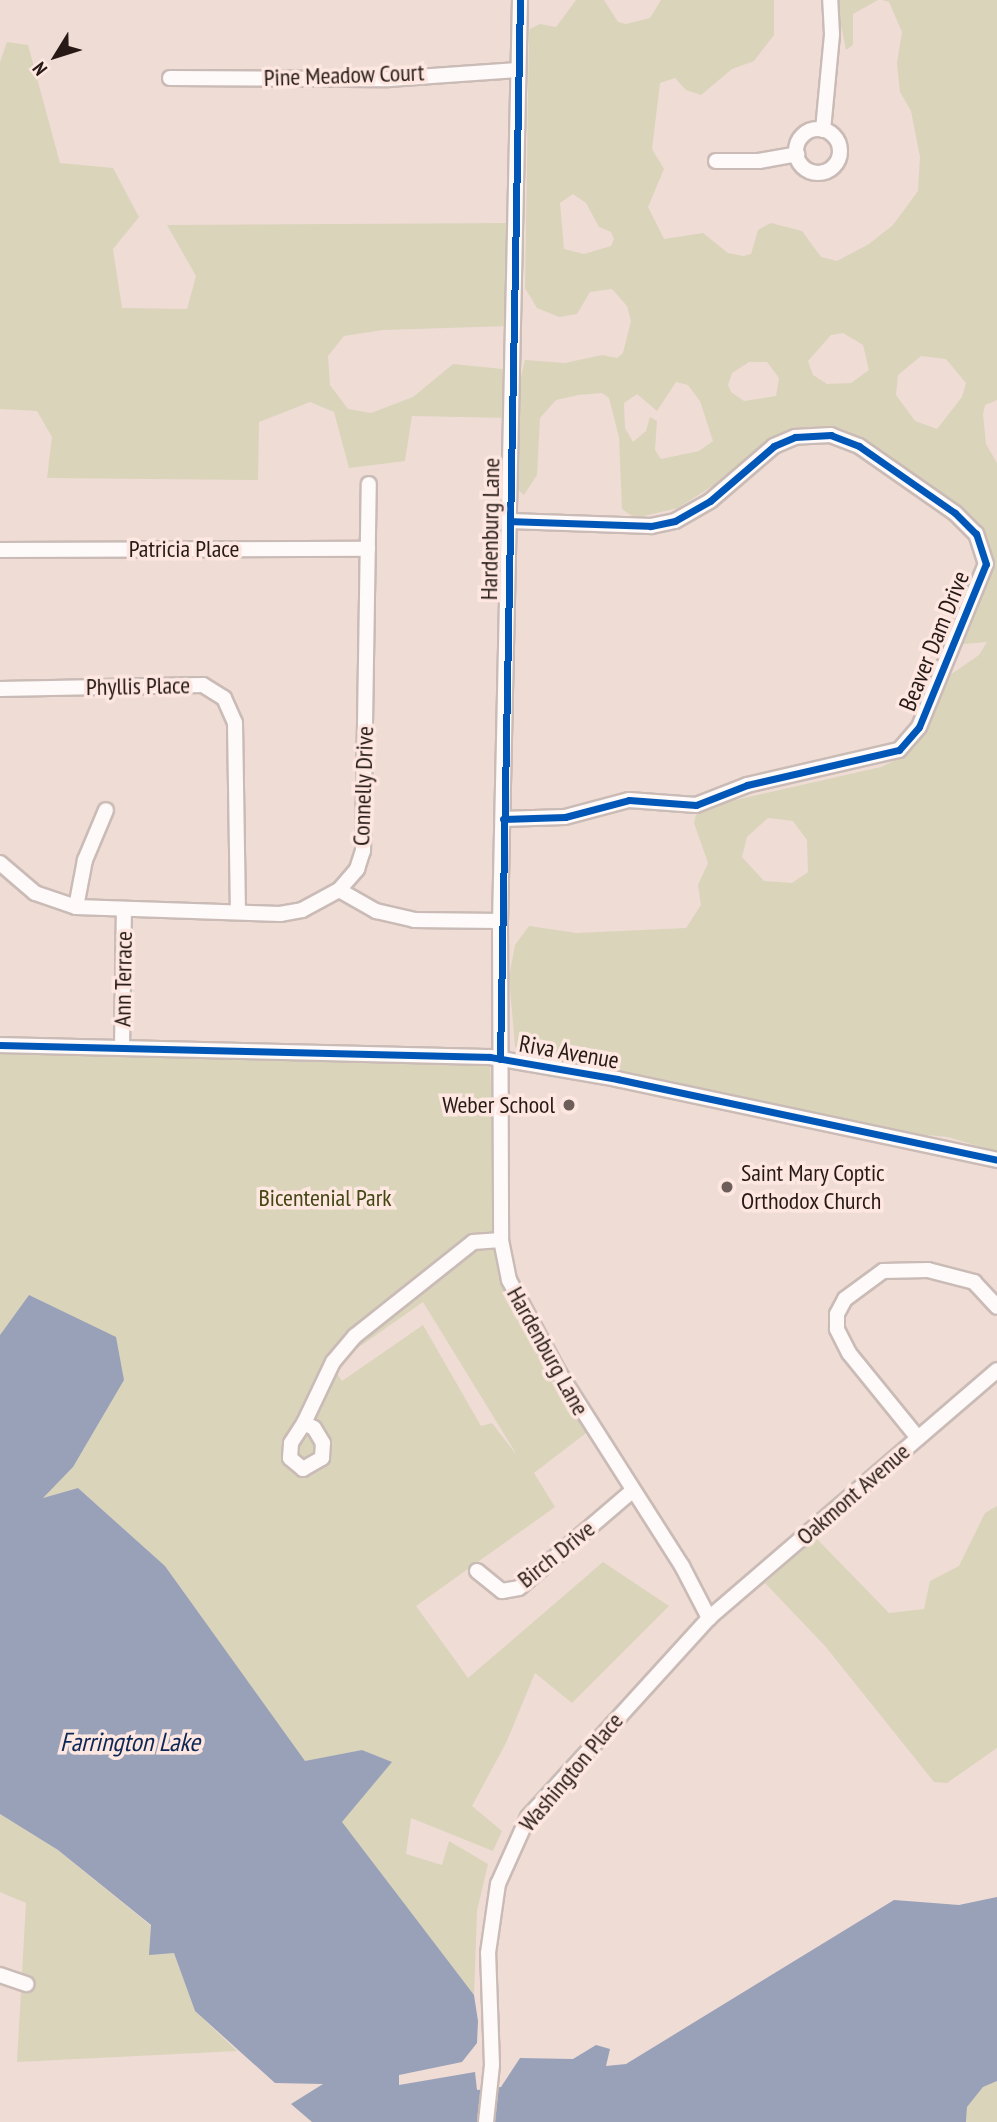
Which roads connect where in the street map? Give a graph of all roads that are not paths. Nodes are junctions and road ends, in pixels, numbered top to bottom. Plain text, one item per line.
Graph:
1 (520, 0) edge
2 (830, 0) edge
3 (518, 70) junction
4 (170, 78) dead end
5 (823, 130) junction
6 (797, 154) junction
7 (716, 161) dead end
8 (369, 484) dead end
9 (510, 521) junction
10 (368, 549) junction
11 (0, 550) edge
12 (0, 689) edge
13 (106, 810) dead end
14 (503, 818) junction
15 (0, 863) edge
16 (339, 890) junction
17 (76, 907) junction
18 (124, 909) junction
19 (238, 912) junction
20 (500, 921) junction
21 (0, 1045) edge
22 (122, 1048) junction
23 (500, 1059) junction
24 (997, 1160) edge
25 (501, 1240) junction
26 (997, 1307) edge
27 (997, 1370) edge
28 (304, 1423) dead end
29 (918, 1438) junction
30 (632, 1491) junction
31 (477, 1571) dead end
32 (709, 1618) junction
33 (0, 1975) edge
34 (26, 1984) dead end
35 (486, 2122) edge

1 - 3 street, Hardenburg Lane
2 - 5 street
3 - 4 street, Pine Meadow Court
3 - 9 street, Hardenburg Lane
5 - 6 street
5 - 6 street
6 - 7 street
8 - 10 street, Connelly Drive
9 - 14 street, Hardenburg Lane
9 - 14 street, Beaver Dam Drive
10 - 11 street, Patricia Place
10 - 16 street, Connelly Drive
12 - 19 street, Phyllis Place
13 - 17 street
14 - 20 street, Hardenburg Lane
15 - 17 street, Connelly Drive
16 - 19 street, Connelly Drive
16 - 20 street
17 - 18 street, Connelly Drive
18 - 19 street, Connelly Drive
18 - 22 street, Ann Terrace
20 - 23 street, Hardenburg Lane
21 - 22 street, Riva Avenue
22 - 23 street, Riva Avenue
23 - 24 street, Riva Avenue
23 - 25 street, Hardenburg Lane
25 - 28 street
25 - 30 street, Hardenburg Lane
26 - 29 street
27 - 29 street, Oakmont Avenue
29 - 32 street, Oakmont Avenue
30 - 31 street, Birch Drive
30 - 32 street, Hardenburg Lane
32 - 35 street, Washington Place
33 - 34 street

